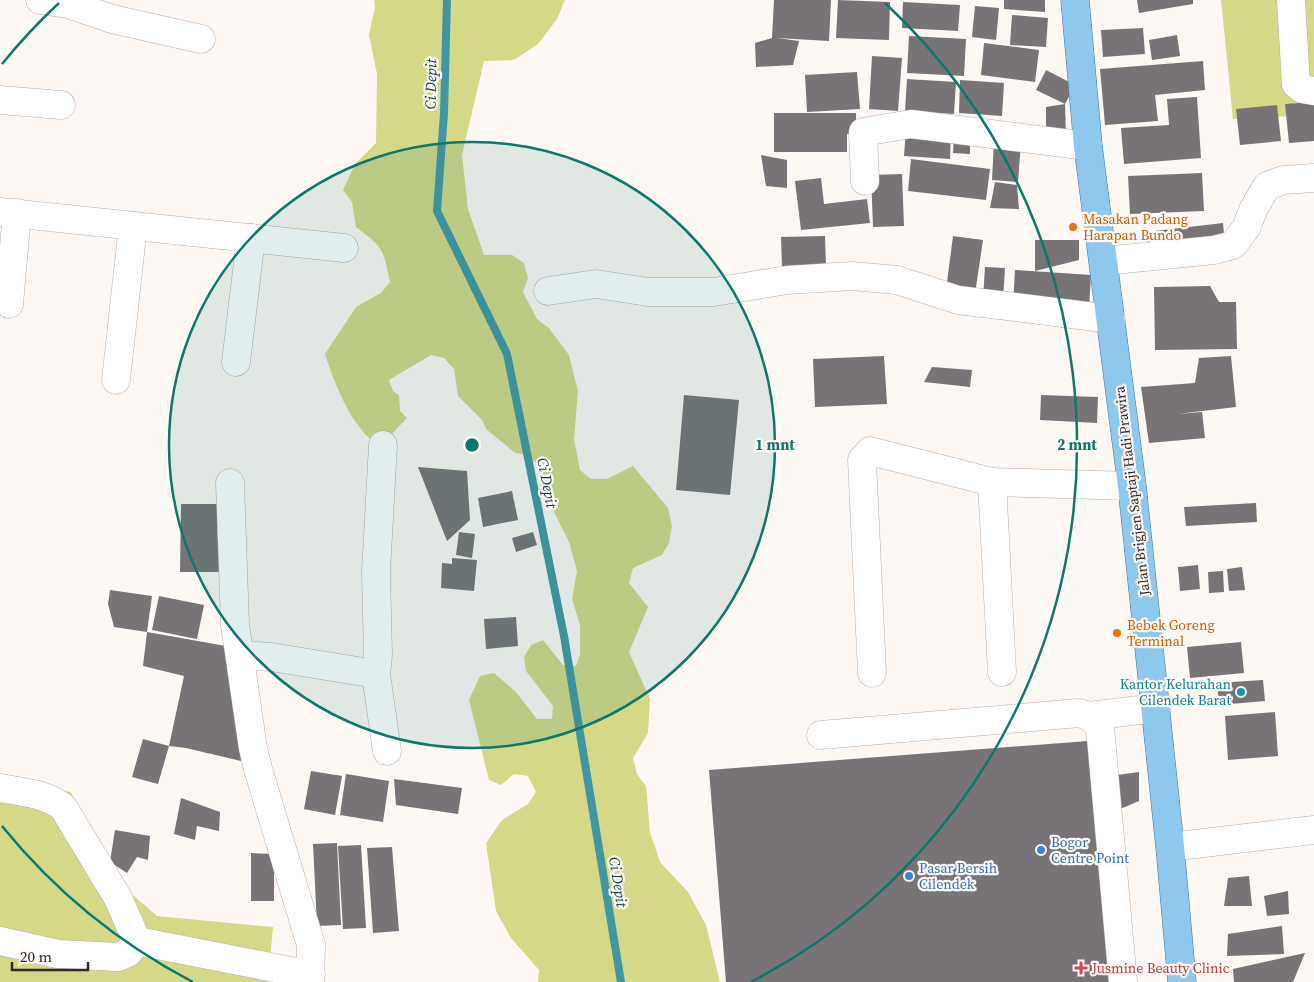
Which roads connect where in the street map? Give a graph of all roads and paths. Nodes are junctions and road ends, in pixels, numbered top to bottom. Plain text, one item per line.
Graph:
1 (40, 0) edge
2 (1075, 0) edge
3 (1291, 0) edge
4 (201, 38) dead end
5 (1314, 91) edge
6 (0, 100) edge
7 (61, 105) dead end
8 (1088, 146) junction
9 (1314, 178) edge
10 (865, 181) dead end
11 (8, 212) edge
12 (133, 226) junction
13 (251, 238) junction
14 (344, 248) dead end
15 (1104, 261) junction
16 (548, 292) dead end
17 (8, 304) dead end
18 (1111, 319) junction
19 (236, 362) dead end
20 (116, 380) dead end
21 (382, 445) dead end
22 (992, 482) junction
23 (230, 483) dead end
24 (1132, 486) junction
25 (240, 655) junction
26 (1002, 672) dead end
27 (872, 673) dead end
28 (376, 674) junction
29 (1156, 708) junction
30 (1089, 716) junction
31 (821, 735) dead end
32 (387, 750) dead end
33 (0, 788) edge
34 (1314, 830) edge
35 (1170, 847) junction
36 (0, 941) edge
37 (137, 941) junction
38 (310, 979) edge
39 (1123, 982) edge
40 (1182, 982) edge

1 - 4 street
2 - 8 main road, Jalan Brigjen Saptaji Hadi Prawira
3 - 5 street
6 - 7 street
8 - 10 street
8 - 15 main road, Jalan Brigjen Saptaji Hadi Prawira
9 - 15 street
11 - 12 street
11 - 17 street
12 - 13 street
12 - 20 street
13 - 14 street
13 - 19 street
15 - 18 main road, Jalan Brigjen Saptaji Hadi Prawira
16 - 18 street
18 - 24 main road, Jalan Brigjen Saptaji Hadi Prawira
21 - 28 street
22 - 24 street
22 - 26 street
22 - 27 street
23 - 25 street
24 - 29 main road, Jalan Brigjen Saptaji Hadi Prawira
25 - 28 street
25 - 38 street
28 - 32 street
29 - 30 street
29 - 35 main road, Jalan Brigjen Saptaji Hadi Prawira
30 - 31 street
30 - 39 street
33 - 37 street
34 - 35 street
35 - 40 main road, Jalan Brigjen Saptaji Hadi Prawira
36 - 37 street
37 - 38 street

